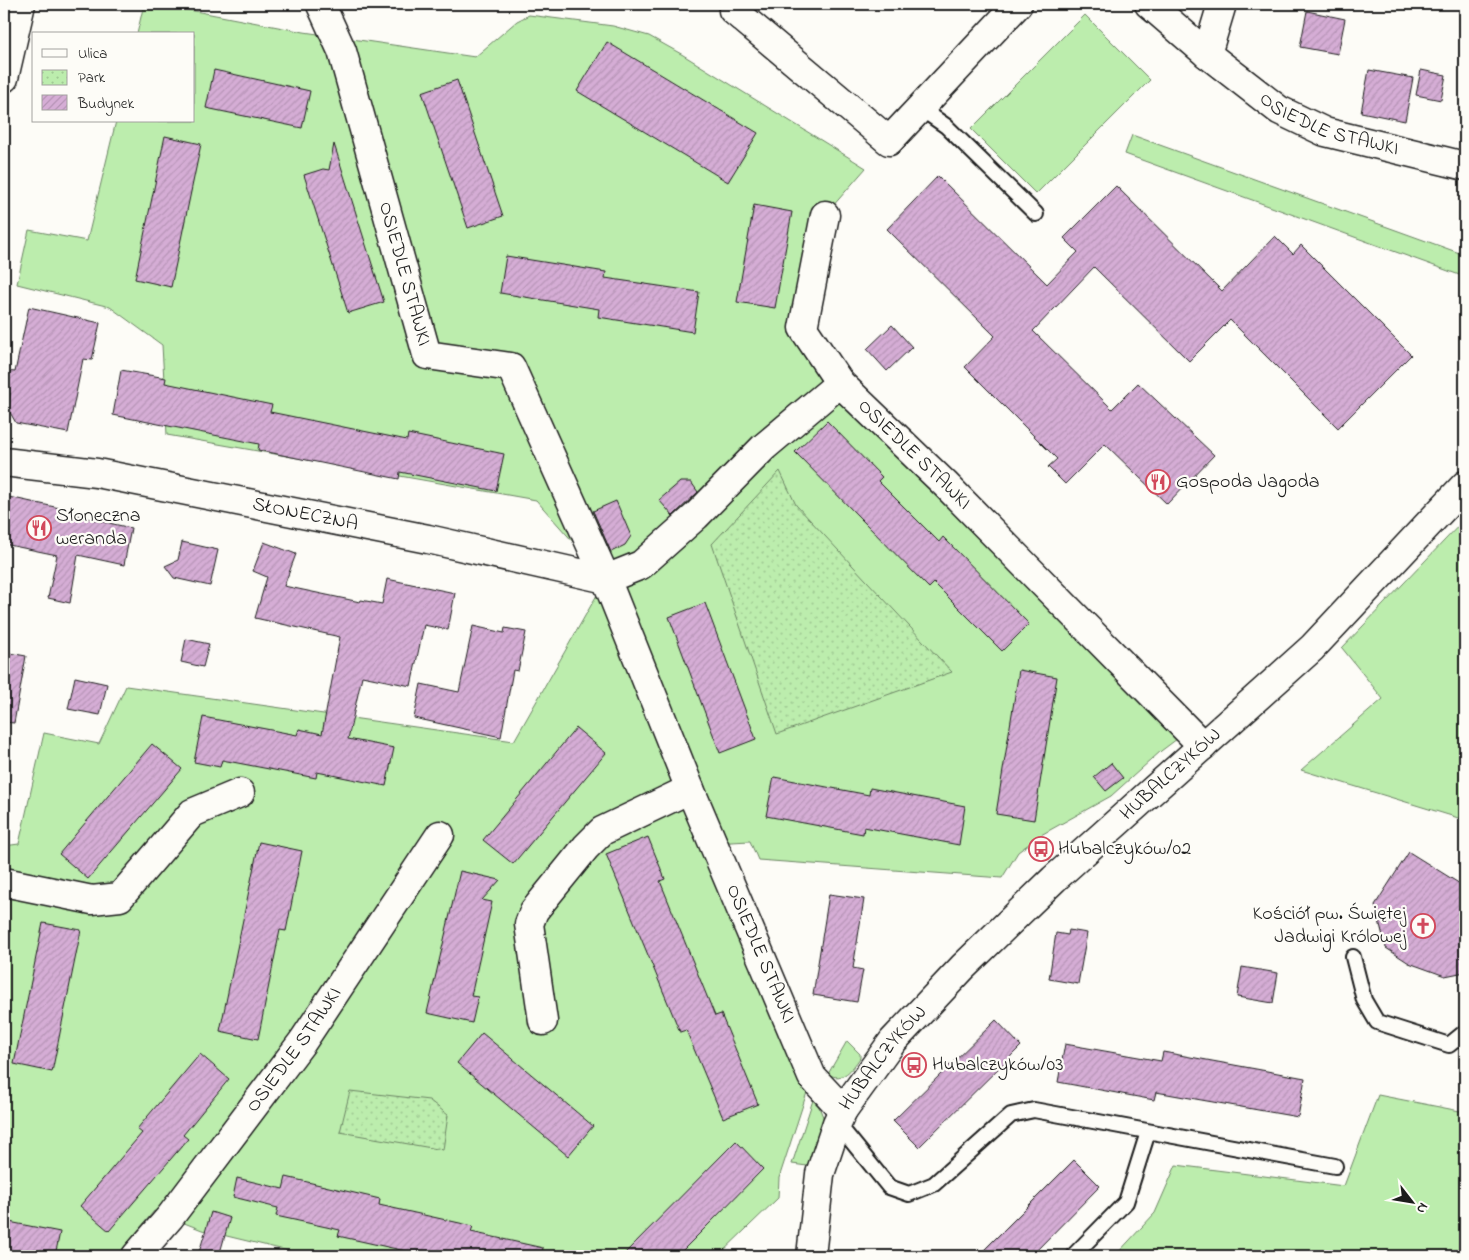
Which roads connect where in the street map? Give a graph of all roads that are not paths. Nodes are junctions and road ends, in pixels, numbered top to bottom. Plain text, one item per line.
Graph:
1 (740, 4) edge
2 (1018, 4) edge
3 (1149, 4) edge
4 (1222, 4) edge
5 (321, 5) dead end
6 (15, 10) edge
7 (1208, 54) junction
8 (4, 78) edge
9 (920, 108) junction
10 (1465, 166) edge
11 (1036, 214) dead end
12 (825, 215) dead end
13 (840, 383) junction
14 (4, 462) edge
15 (1465, 485) edge
16 (606, 579) junction
17 (1204, 746) junction
18 (690, 789) junction
19 (240, 793) dead end
20 (440, 835) dead end
21 (4, 882) edge
22 (1353, 957) dead end
23 (543, 1021) dead end
24 (1465, 1032) edge
25 (840, 1117) junction
26 (1148, 1132) junction
27 (1335, 1166) dead end
28 (136, 1256) edge
29 (811, 1256) edge
30 (1073, 1256) edge

1 - 9 street
2 - 9 street
3 - 7 street, OSIEDLE STAWKI
4 - 7 street
5 - 16 street, OSIEDLE STAWKI
6 - 8 street
7 - 10 street, OSIEDLE STAWKI
9 - 11 lane
12 - 13 street
13 - 16 street, OSIEDLE STAWKI
13 - 17 street, OSIEDLE STAWKI
14 - 16 street, SŁONECZNA
15 - 17 street, HUBALCZYKÓW
16 - 18 street, OSIEDLE STAWKI
17 - 25 street, HUBALCZYKÓW
18 - 23 street
18 - 25 street, OSIEDLE STAWKI
19 - 21 street
20 - 28 street, OSIEDLE STAWKI
22 - 24 lane
25 - 26 lane
25 - 29 street, HUBALCZYKÓW
26 - 27 lane
26 - 30 lane

